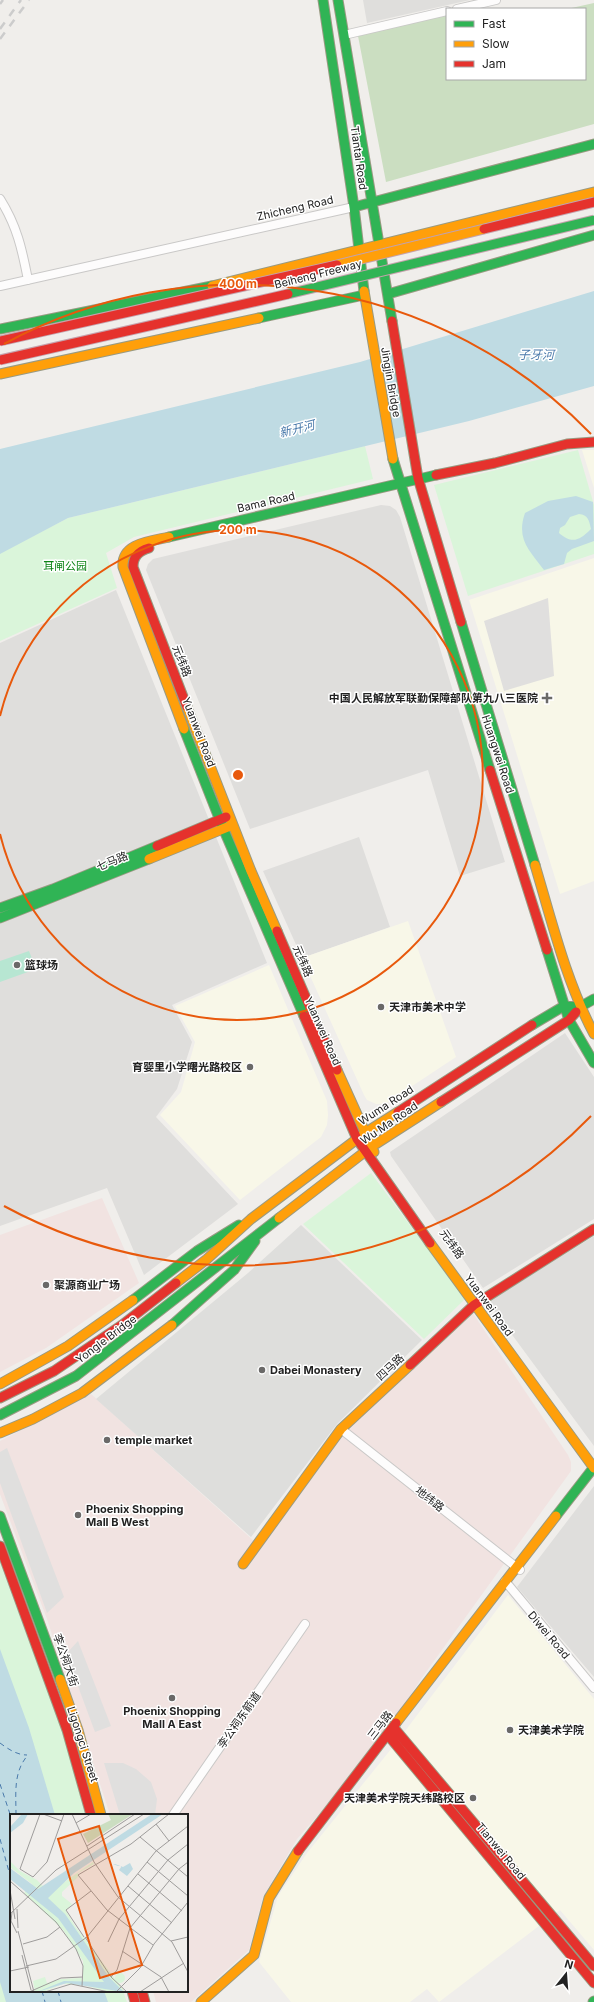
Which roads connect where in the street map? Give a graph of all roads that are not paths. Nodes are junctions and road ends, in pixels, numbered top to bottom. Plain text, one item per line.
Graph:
1 (323, 0) edge
2 (338, 0) edge
3 (496, 0) edge
4 (461, 8) edge
5 (446, 11) edge
6 (344, 35) junction
7 (594, 144) edge
8 (594, 192) edge
9 (0, 199) edge
10 (594, 202) edge
11 (372, 203) junction
12 (354, 207) junction
13 (594, 220) edge
14 (594, 235) edge
15 (379, 244) junction
16 (359, 249) junction
17 (28, 280) junction
18 (0, 286) edge
19 (388, 294) junction
20 (364, 295) junction
21 (391, 318) joint
22 (368, 321) joint
23 (0, 329) edge
24 (0, 340) edge
25 (0, 360) edge
26 (0, 374) edge
27 (594, 442) edge
28 (411, 444) joint
29 (390, 448) joint
30 (418, 478) junction
31 (400, 486) junction
32 (122, 555) joint
33 (134, 557) joint
34 (231, 820) junction
35 (222, 824) junction
36 (0, 908) edge
37 (0, 918) edge
38 (594, 999) edge
39 (564, 1006) junction
40 (580, 1007) junction
41 (569, 1020) junction
42 (594, 1034) edge
43 (594, 1063) edge
44 (361, 1136) junction
45 (369, 1150) junction
46 (251, 1219) junction
47 (594, 1229) edge
48 (262, 1232) junction
49 (207, 1259) joint
50 (217, 1268) joint
51 (476, 1303) junction
52 (0, 1384) edge
53 (0, 1398) edge
54 (0, 1414) edge
55 (341, 1429) junction
56 (0, 1433) edge
57 (594, 1467) edge
58 (0, 1516) edge
59 (0, 1546) edge
60 (243, 1564) dead end
61 (518, 1568) junction
62 (506, 1583) junction
63 (305, 1624) dead end
64 (594, 1688) edge
65 (393, 1734) junction
66 (91, 1814) edge
67 (101, 1814) edge
68 (174, 1814) edge
69 (594, 1966) edge
70 (594, 1983) edge
71 (132, 1992) edge
72 (142, 1992) edge
73 (136, 2002) edge
74 (146, 2002) edge
75 (201, 2002) edge
76 (209, 2002) edge

1 - 12 main road, Tiantai Road
2 - 6 main road, Tiantai Road
3 - 4 street
5 - 6 street
6 - 11 main road, Tiantai Road
7 - 11 main road, Zhicheng Road
8 - 15 main road
9 - 17 street
10 - 24 main road, Beiheng Freeway, bridge
11 - 12 main road, Zhicheng Road
11 - 15 main road, Tiantai Road
12 - 16 main road, Tiantai Road
12 - 17 street, Zhicheng Road
13 - 25 main road, Beiheng Freeway, bridge
14 - 19 main road
15 - 16 main road
15 - 19 main road, Tiantai Road
16 - 20 main road, Tiantai Road
16 - 23 main road
17 - 18 street, Zhicheng Road
19 - 21 main road, Tiantai Road
20 - 22 main road, Tiantai Road
20 - 26 main road
21 - 28 main road, Jingjin Bridge
22 - 29 main road, Jingjin Bridge
27 - 30 main road, Bama Road
28 - 30 main road, Huangwei Road
29 - 31 main road, Huangwei Road
30 - 31 main road, Bama Road
30 - 40 main road, Huangwei Road
31 - 32 main road, Bama Road
31 - 33 main road, Bama Road
31 - 39 main road, Huangwei Road
32 - 35 main road, Yuanwei Road
33 - 34 main road, 元纬路
34 - 35 main road, 七马路
34 - 44 main road, 元纬路
35 - 36 main road, 七马路
35 - 37 main road, 七马路
35 - 44 main road, Yuanwei Road
38 - 40 main road
39 - 40 main road
39 - 41 main road, Huangwei Road
39 - 44 main road, Wuma Road
40 - 41 main road, Wu Ma Road
40 - 42 main road, Huangwei Road
41 - 43 main road, Huangwei Road
41 - 45 main road, Wu Ma Road
44 - 45 main road, Yuanwei Road
44 - 46 main road, Wuma Road
45 - 48 main road, Wu Ma Road
45 - 51 main road, Yuanwei Road
46 - 49 main road, Wuma Road
46 - 52 main road
47 - 51 main road, 四马路
48 - 50 main road, Wu Ma Road
48 - 56 main road
49 - 53 main road, Yongle Bridge
50 - 54 main road, Yongle Bridge
51 - 55 main road, 四马路
51 - 57 main road, Yuanwei Road
55 - 60 main road, 四马路
55 - 61 street, 地纬路
57 - 61 main road, 三马路
58 - 67 main road, 李公祠大街
59 - 66 main road, Ligongci Street
61 - 62 main road, 三马路
62 - 64 street, Diwei Road
62 - 65 main road, 三马路
63 - 68 street, 李公祠东箭道
65 - 69 main road, Tianwei Road
65 - 70 main road, Tianwei Road
65 - 75 main road, 三马路
65 - 76 main road, 三马路
71 - 73 main road
72 - 74 main road

